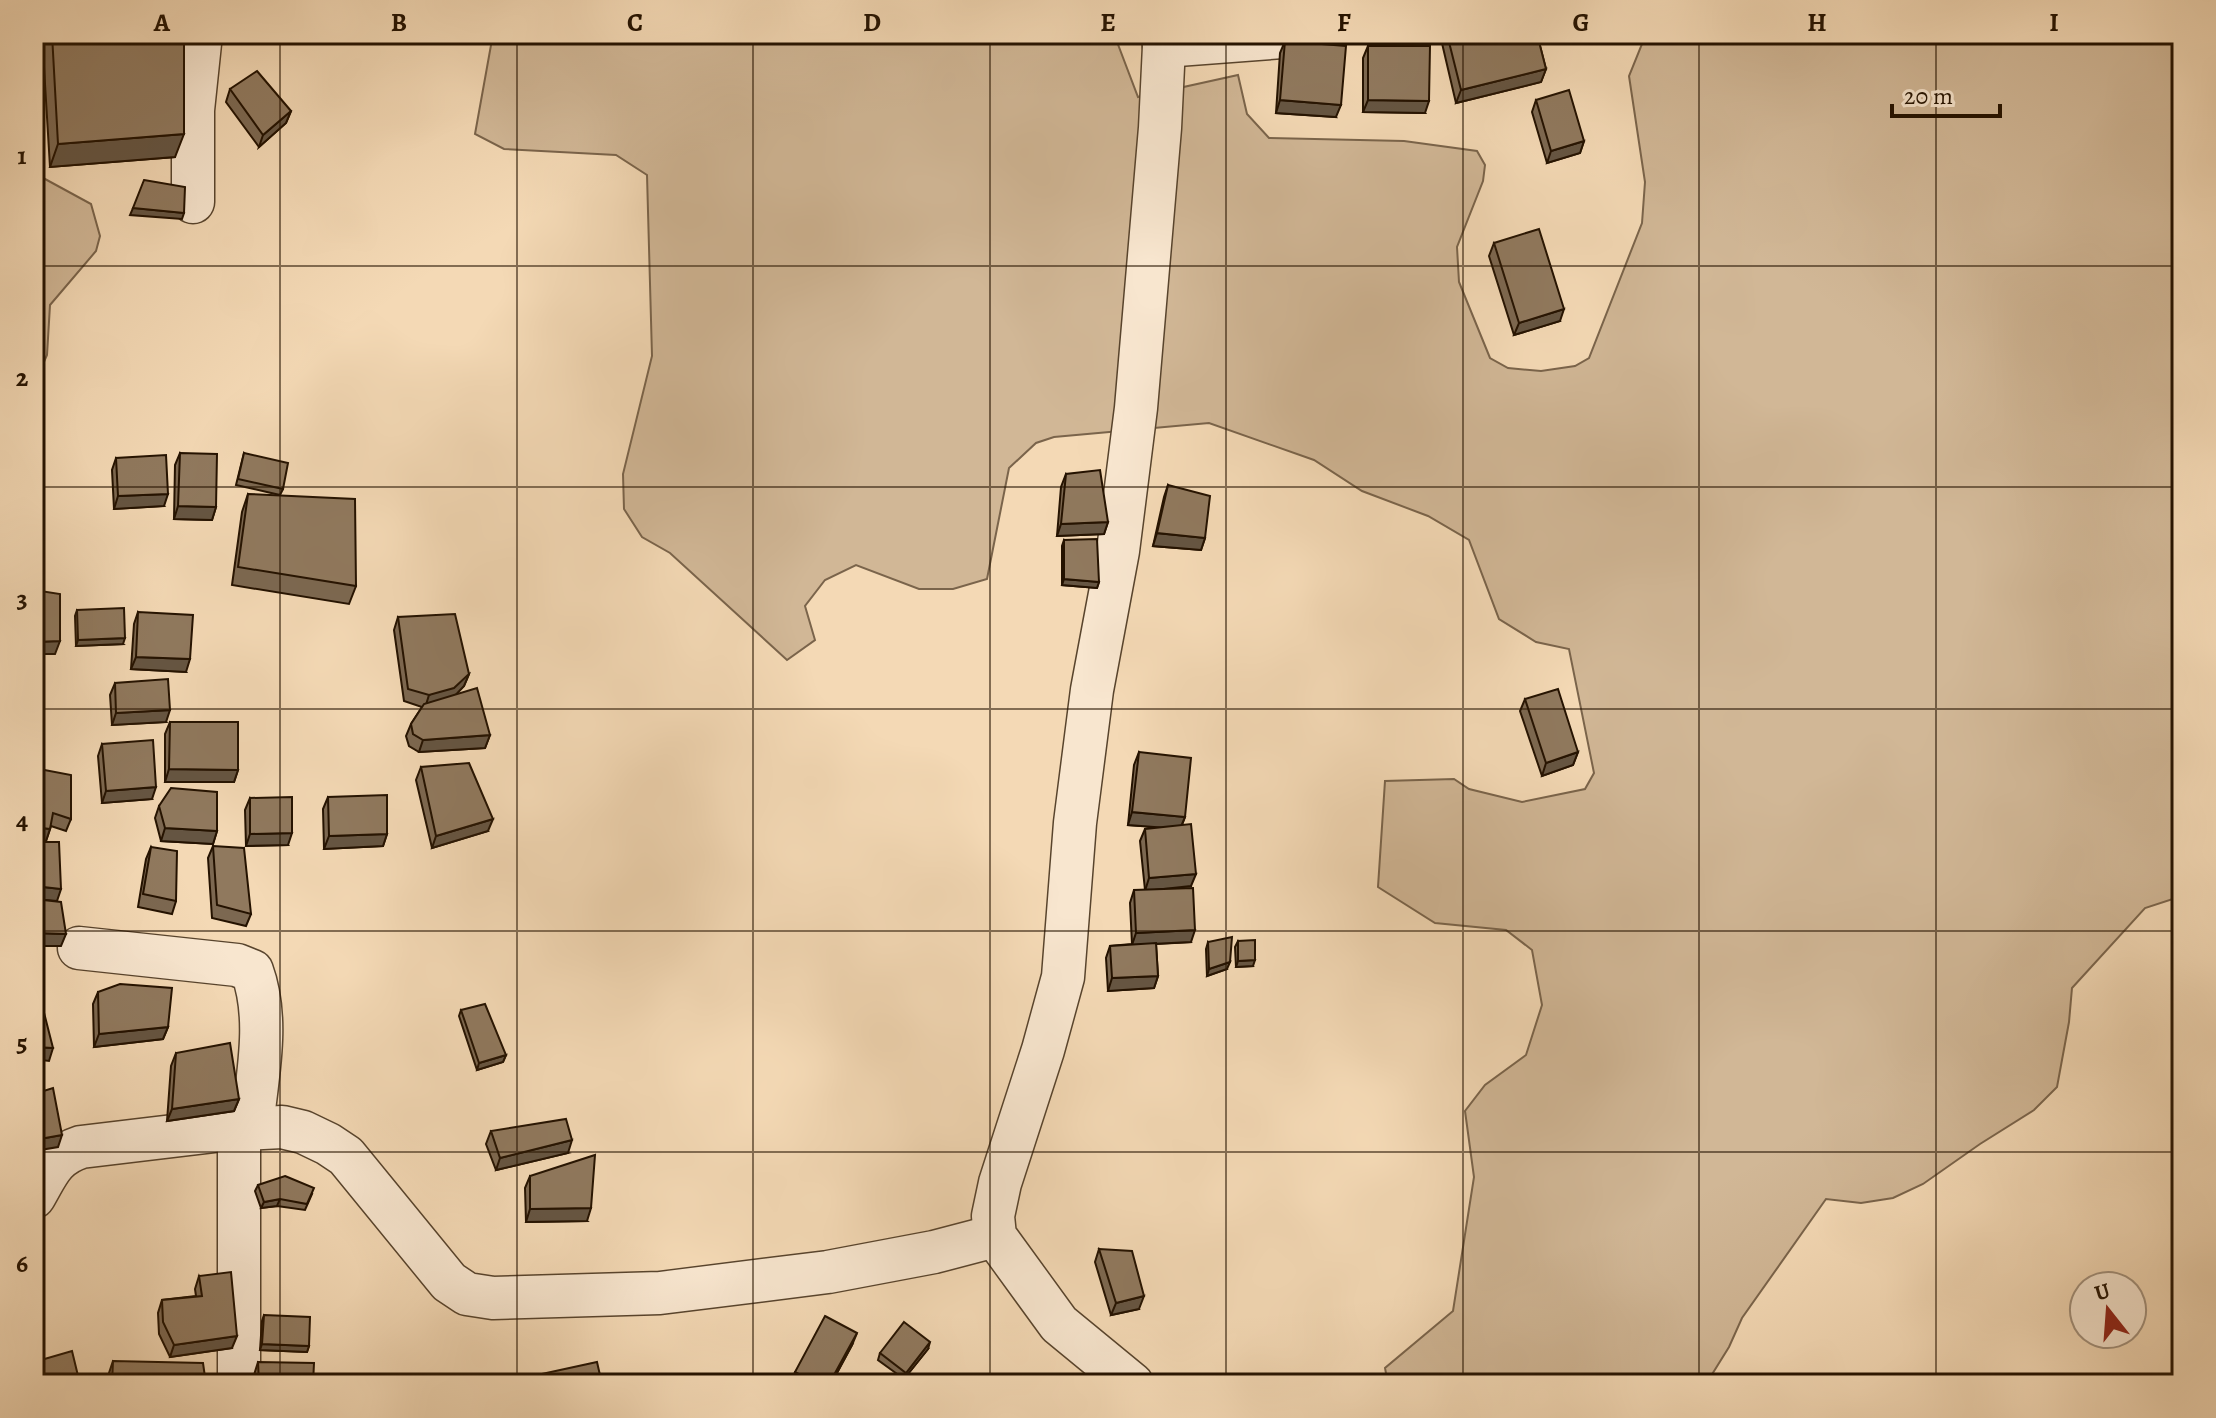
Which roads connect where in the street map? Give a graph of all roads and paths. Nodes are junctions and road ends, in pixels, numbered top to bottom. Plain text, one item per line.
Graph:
1 (201, 34) edge
2 (1323, 34) edge
3 (1163, 40) edge
4 (193, 202) dead end
5 (79, 948) dead end
6 (246, 1128) junction
7 (34, 1197) edge
8 (995, 1236) junction
9 (239, 1384) edge
10 (1132, 1384) edge

1 - 4 street
2 - 3 street
3 - 8 street
5 - 6 street
6 - 7 street
6 - 8 street
6 - 9 street
8 - 10 street

